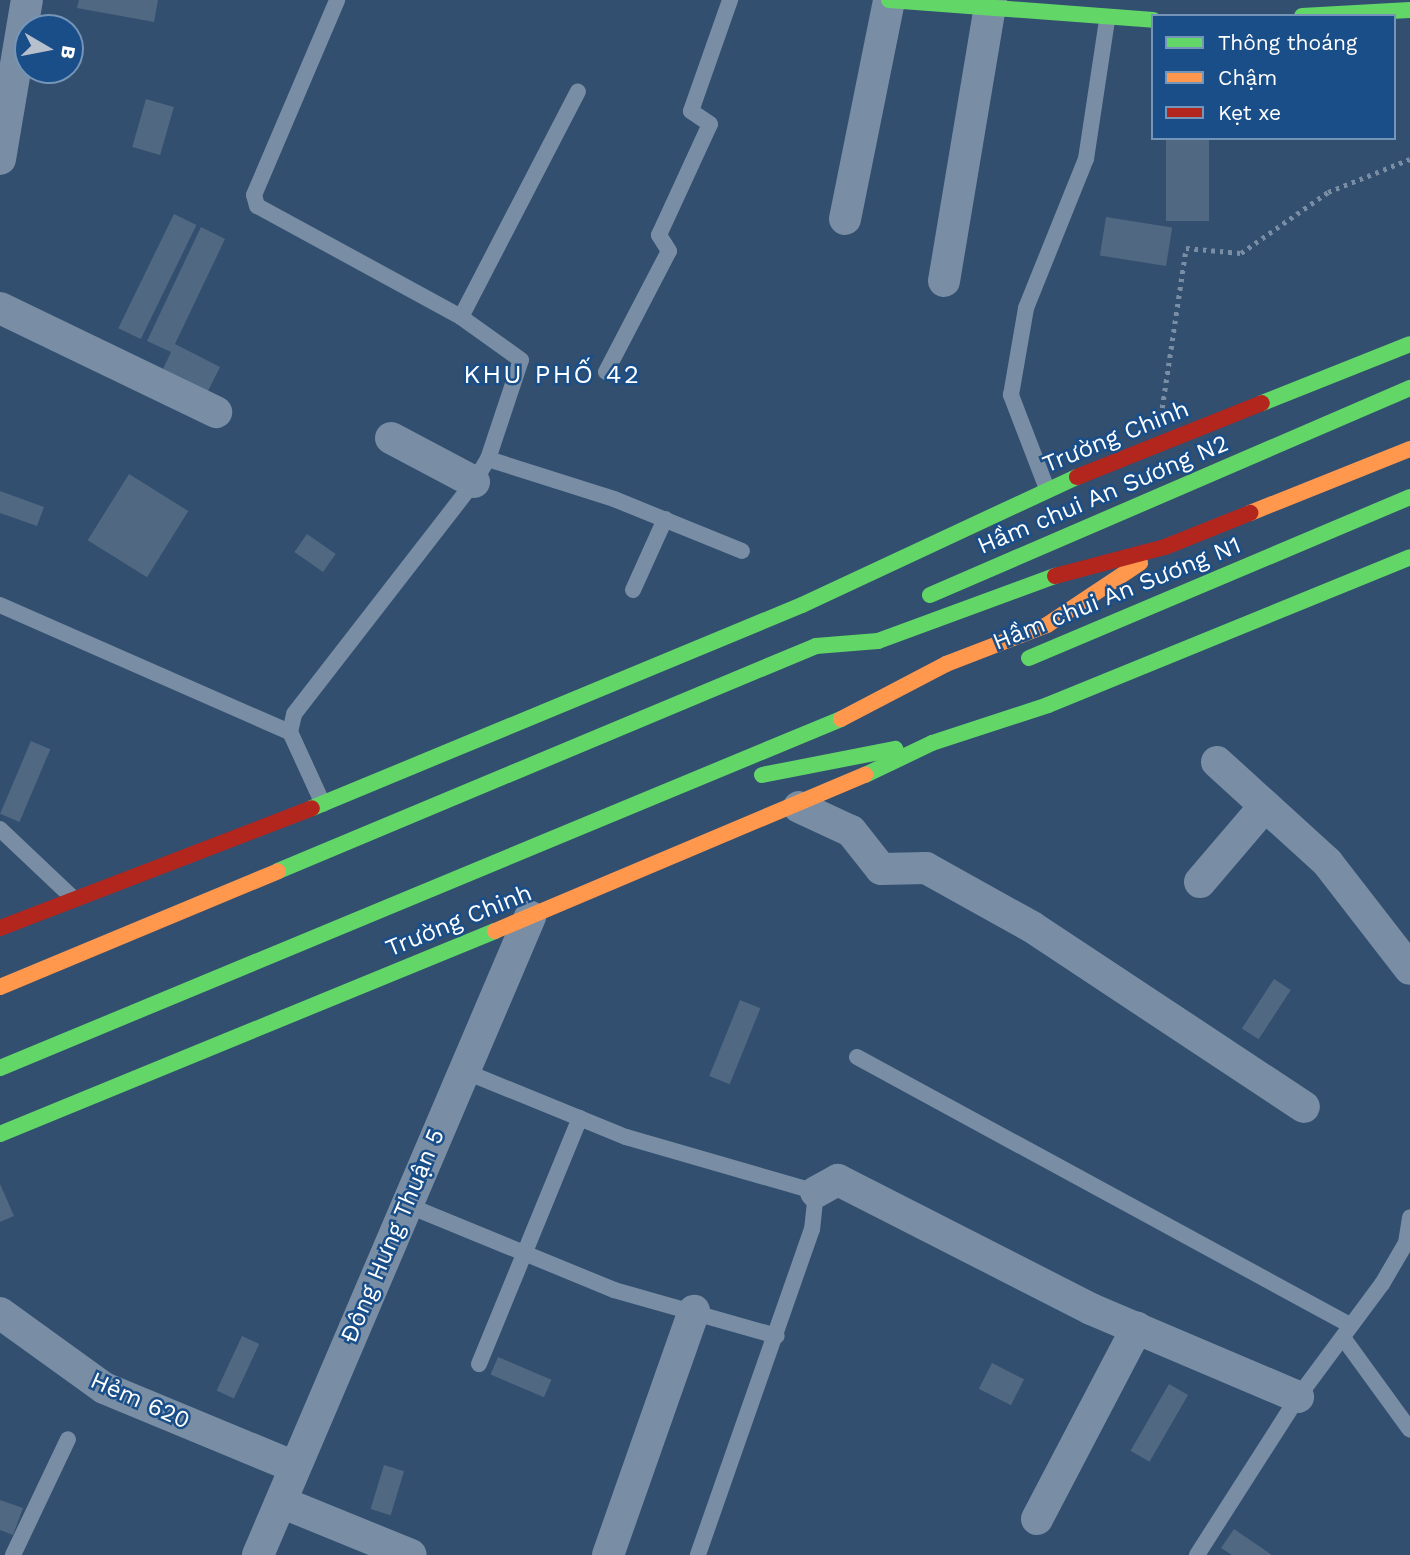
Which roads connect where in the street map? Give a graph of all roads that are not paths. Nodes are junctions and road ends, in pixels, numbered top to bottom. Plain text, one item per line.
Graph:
1 (27, 0) edge
2 (337, 0) edge
3 (730, 0) edge
4 (889, 0) edge
5 (990, 5) edge
6 (1410, 10) edge
7 (1148, 13) edge
8 (1338, 14) edge
9 (1107, 20) junction
10 (578, 91) dead end
11 (0, 159) edge
12 (845, 219) dead end
13 (944, 281) dead end
14 (0, 308) edge
15 (461, 317) junction
16 (1410, 344) edge
17 (606, 372) dead end
18 (1410, 387) edge
19 (216, 412) dead end
20 (391, 438) dead end
21 (1410, 449) edge
22 (481, 470) junction
23 (1047, 489) junction
24 (1410, 497) edge
25 (664, 519) junction
26 (1166, 547) junction
27 (742, 551) dead end
28 (1410, 557) edge
29 (845, 585) junction
30 (633, 590) dead end
31 (917, 601) dead end
32 (0, 605) edge
33 (866, 624) dead end
34 (816, 646) junction
35 (1014, 663) dead end
36 (733, 681) junction
37 (951, 684) dead end
38 (838, 721) junction
39 (290, 732) junction
40 (932, 743) junction
41 (1217, 762) dead end
42 (323, 804) junction
43 (640, 805) junction
44 (1265, 806) junction
45 (799, 807) junction
46 (0, 829) edge
47 (1200, 882) dead end
48 (75, 900) junction
49 (530, 917) junction
50 (0, 928) edge
51 (1410, 969) edge
52 (0, 988) edge
53 (857, 1057) dead end
54 (0, 1068) edge
55 (464, 1070) junction
56 (1304, 1107) dead end
57 (580, 1118) junction
58 (0, 1134) edge
59 (816, 1192) junction
60 (407, 1205) junction
61 (1410, 1217) edge
62 (525, 1251) junction
63 (694, 1311) junction
64 (0, 1313) edge
65 (1137, 1328) junction
66 (1347, 1332) junction
67 (777, 1336) junction
68 (479, 1364) dead end
69 (1298, 1397) junction
70 (1410, 1430) edge
71 (68, 1439) dead end
72 (292, 1466) junction
73 (281, 1502) junction
74 (1037, 1519) dead end
75 (13, 1555) edge
76 (258, 1555) edge
77 (411, 1555) edge
78 (608, 1555) edge
79 (698, 1555) edge
80 (1197, 1555) edge

1 - 11 street
2 - 15 lane
3 - 17 lane
4 - 5 main road
4 - 12 street
5 - 9 main road
5 - 13 street
6 - 8 main road
7 - 9 main road
9 - 23 lane
10 - 15 lane
14 - 19 street
15 - 22 lane
16 - 23 main road, Trường Chinh
18 - 31 main road, Hầm chui An Sương N2
20 - 22 street
21 - 26 main road, Trường Chinh
22 - 25 lane
22 - 39 lane
23 - 29 main road, Trường Chinh
24 - 35 main road, Hầm chui An Sương N1
25 - 27 lane
25 - 30 lane
26 - 34 main road, Trường Chinh
26 - 38 main road, Trường Chinh
28 - 40 main road, Trường Chinh
29 - 36 main road, Trường Chinh
29 - 42 main road, Trường Chinh
32 - 39 lane
33 - 34 main road
34 - 36 main road, Trường Chinh
36 - 52 main road, Trường Chinh
37 - 38 main road
38 - 43 main road, Trường Chinh
39 - 42 lane
40 - 43 main road, Trường Chinh
40 - 45 main road, Trường Chinh
41 - 44 street
42 - 48 main road, Trường Chinh
43 - 54 main road, Trường Chinh
44 - 47 street
44 - 51 street
45 - 49 main road, Trường Chinh
45 - 56 street
46 - 48 lane
48 - 50 main road, Trường Chinh
49 - 55 street, Đông Hưng Thuận 5
49 - 58 main road, Trường Chinh
53 - 66 lane
55 - 57 lane
55 - 60 street, Đông Hưng Thuận 5
57 - 59 lane
57 - 62 lane
59 - 65 street
59 - 67 lane
60 - 62 lane
60 - 72 street, Đông Hưng Thuận 5
61 - 66 lane
62 - 63 lane
62 - 68 lane
63 - 67 lane
63 - 78 street
64 - 72 street, Hẻm 620
65 - 69 street
65 - 74 street
66 - 69 lane
66 - 70 lane
67 - 79 lane
69 - 80 lane
71 - 75 lane
72 - 73 street, Đông Hưng Thuận 5
73 - 76 street, Đông Hưng Thuận 5
73 - 77 street

